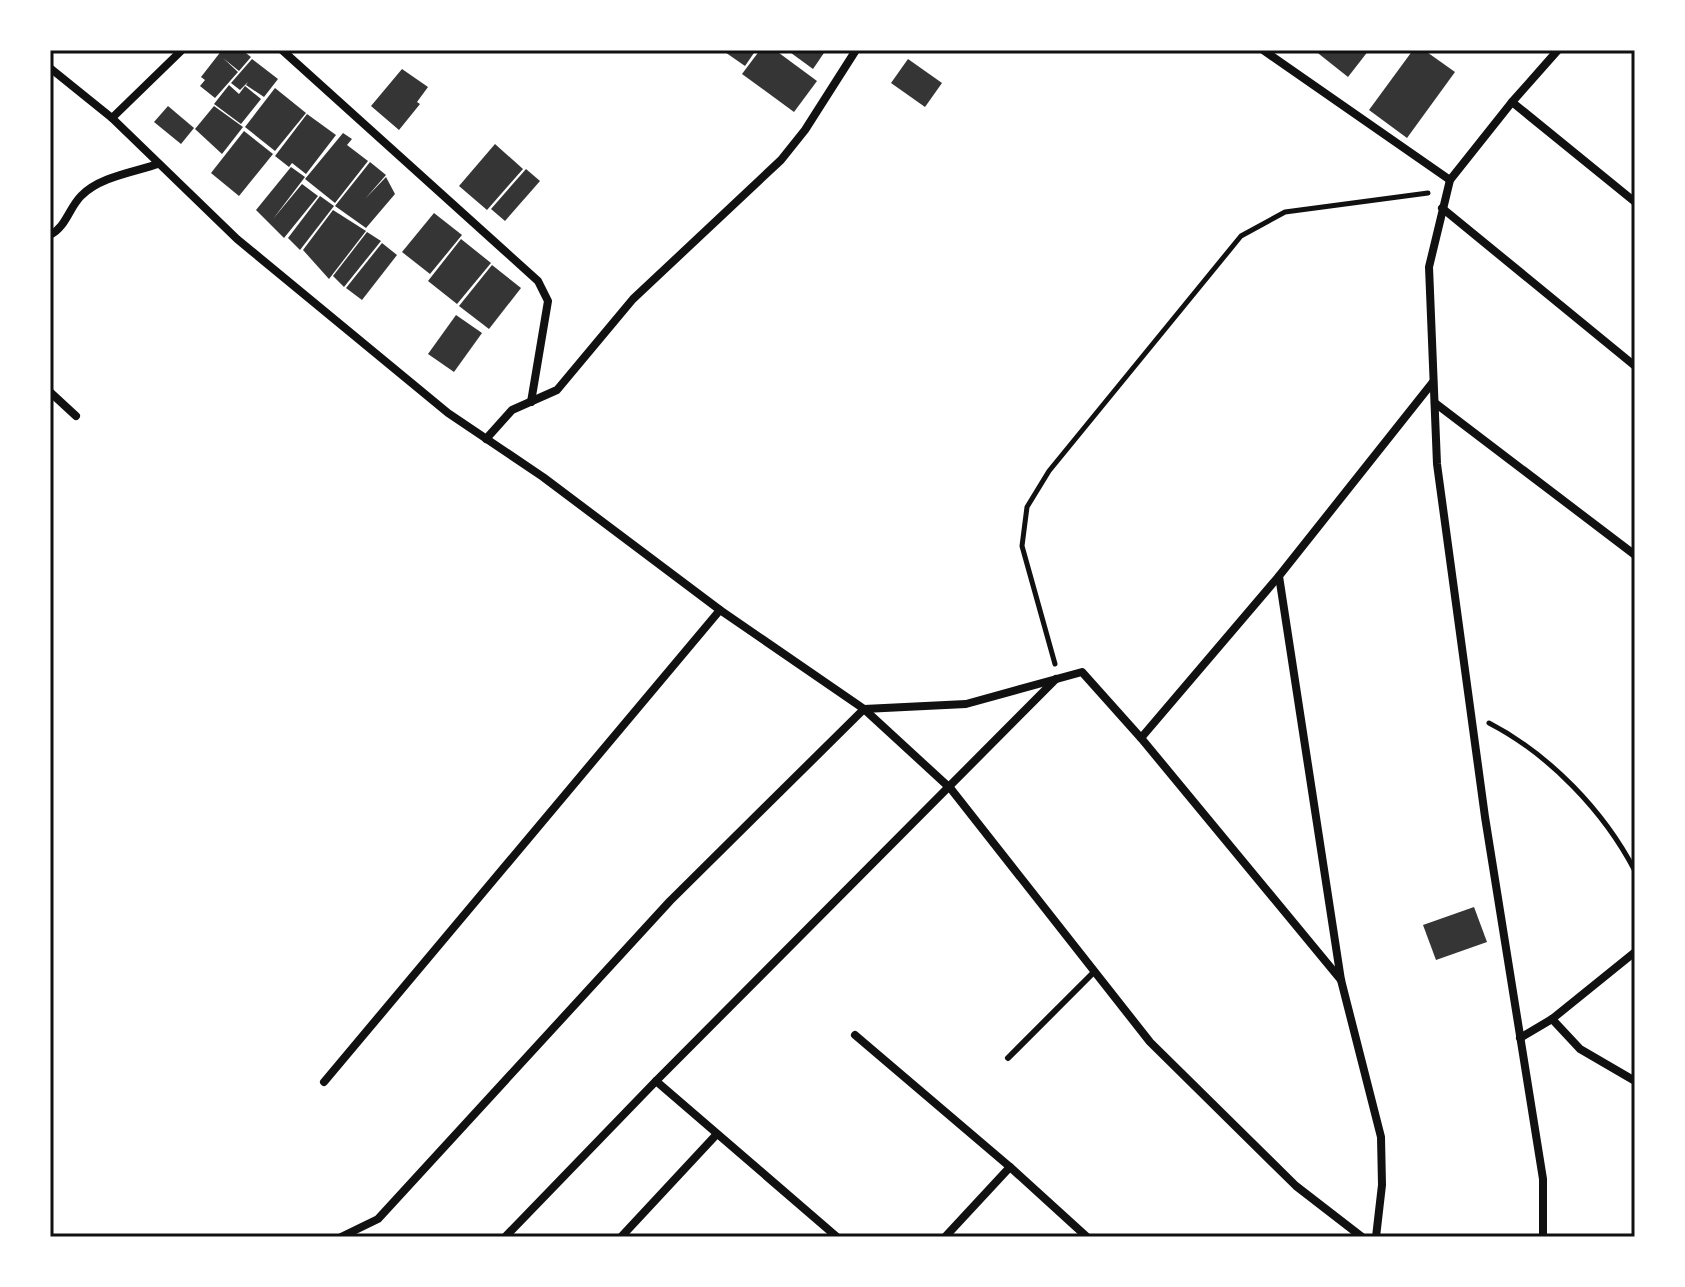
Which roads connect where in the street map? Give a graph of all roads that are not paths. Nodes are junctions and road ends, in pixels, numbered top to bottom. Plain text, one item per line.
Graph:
1 (182, 50) edge
2 (282, 50) edge
3 (856, 50) edge
4 (1263, 50) edge
5 (1558, 50) edge
6 (50, 68) edge
7 (1512, 102) junction
8 (112, 118) junction
9 (158, 164) junction
10 (1450, 180) junction
11 (1635, 202) edge
12 (1442, 208) junction
13 (50, 235) edge
14 (1635, 366) edge
15 (1433, 382) junction
16 (50, 392) edge
17 (531, 402) junction
18 (1435, 403) junction
19 (76, 416) dead end
20 (486, 439) junction
21 (1635, 555) edge
22 (1279, 576) junction
23 (720, 610) junction
24 (1058, 676) junction
25 (864, 709) junction
26 (1141, 738) junction
27 (951, 789) junction
28 (1635, 952) edge
29 (1095, 971) junction
30 (1341, 980) junction
31 (1552, 1019) junction
32 (855, 1035) dead end
33 (1520, 1038) junction
34 (1008, 1058) dead end
35 (656, 1081) junction
36 (1635, 1081) edge
37 (324, 1082) dead end
38 (716, 1135) junction
39 (1010, 1167) junction
40 (345, 1235) edge
41 (505, 1237) edge
42 (621, 1237) edge
43 (837, 1237) edge
44 (945, 1237) edge
45 (1087, 1237) edge
46 (1362, 1237) edge
47 (1376, 1237) edge
48 (1543, 1237) edge

1 - 8 street
2 - 17 street
3 - 17 street
4 - 10 street
5 - 7 street
6 - 8 street
7 - 10 street
7 - 11 street
8 - 9 street
9 - 13 street
9 - 20 street
10 - 12 street
12 - 14 street
12 - 15 street
15 - 18 street
15 - 22 street
16 - 19 street
17 - 20 street
18 - 21 street
18 - 33 street
20 - 23 street
22 - 26 street
22 - 30 street
23 - 25 street
23 - 37 street
24 - 25 street
24 - 26 street
24 - 27 street
25 - 27 street
25 - 40 street
26 - 30 street
27 - 29 street
27 - 35 street
28 - 31 street
29 - 34 lane
29 - 46 street
30 - 47 street
31 - 33 street
31 - 36 street
32 - 39 street
33 - 48 street
35 - 38 street
35 - 41 street
38 - 42 street
38 - 43 street
39 - 44 street
39 - 45 street

